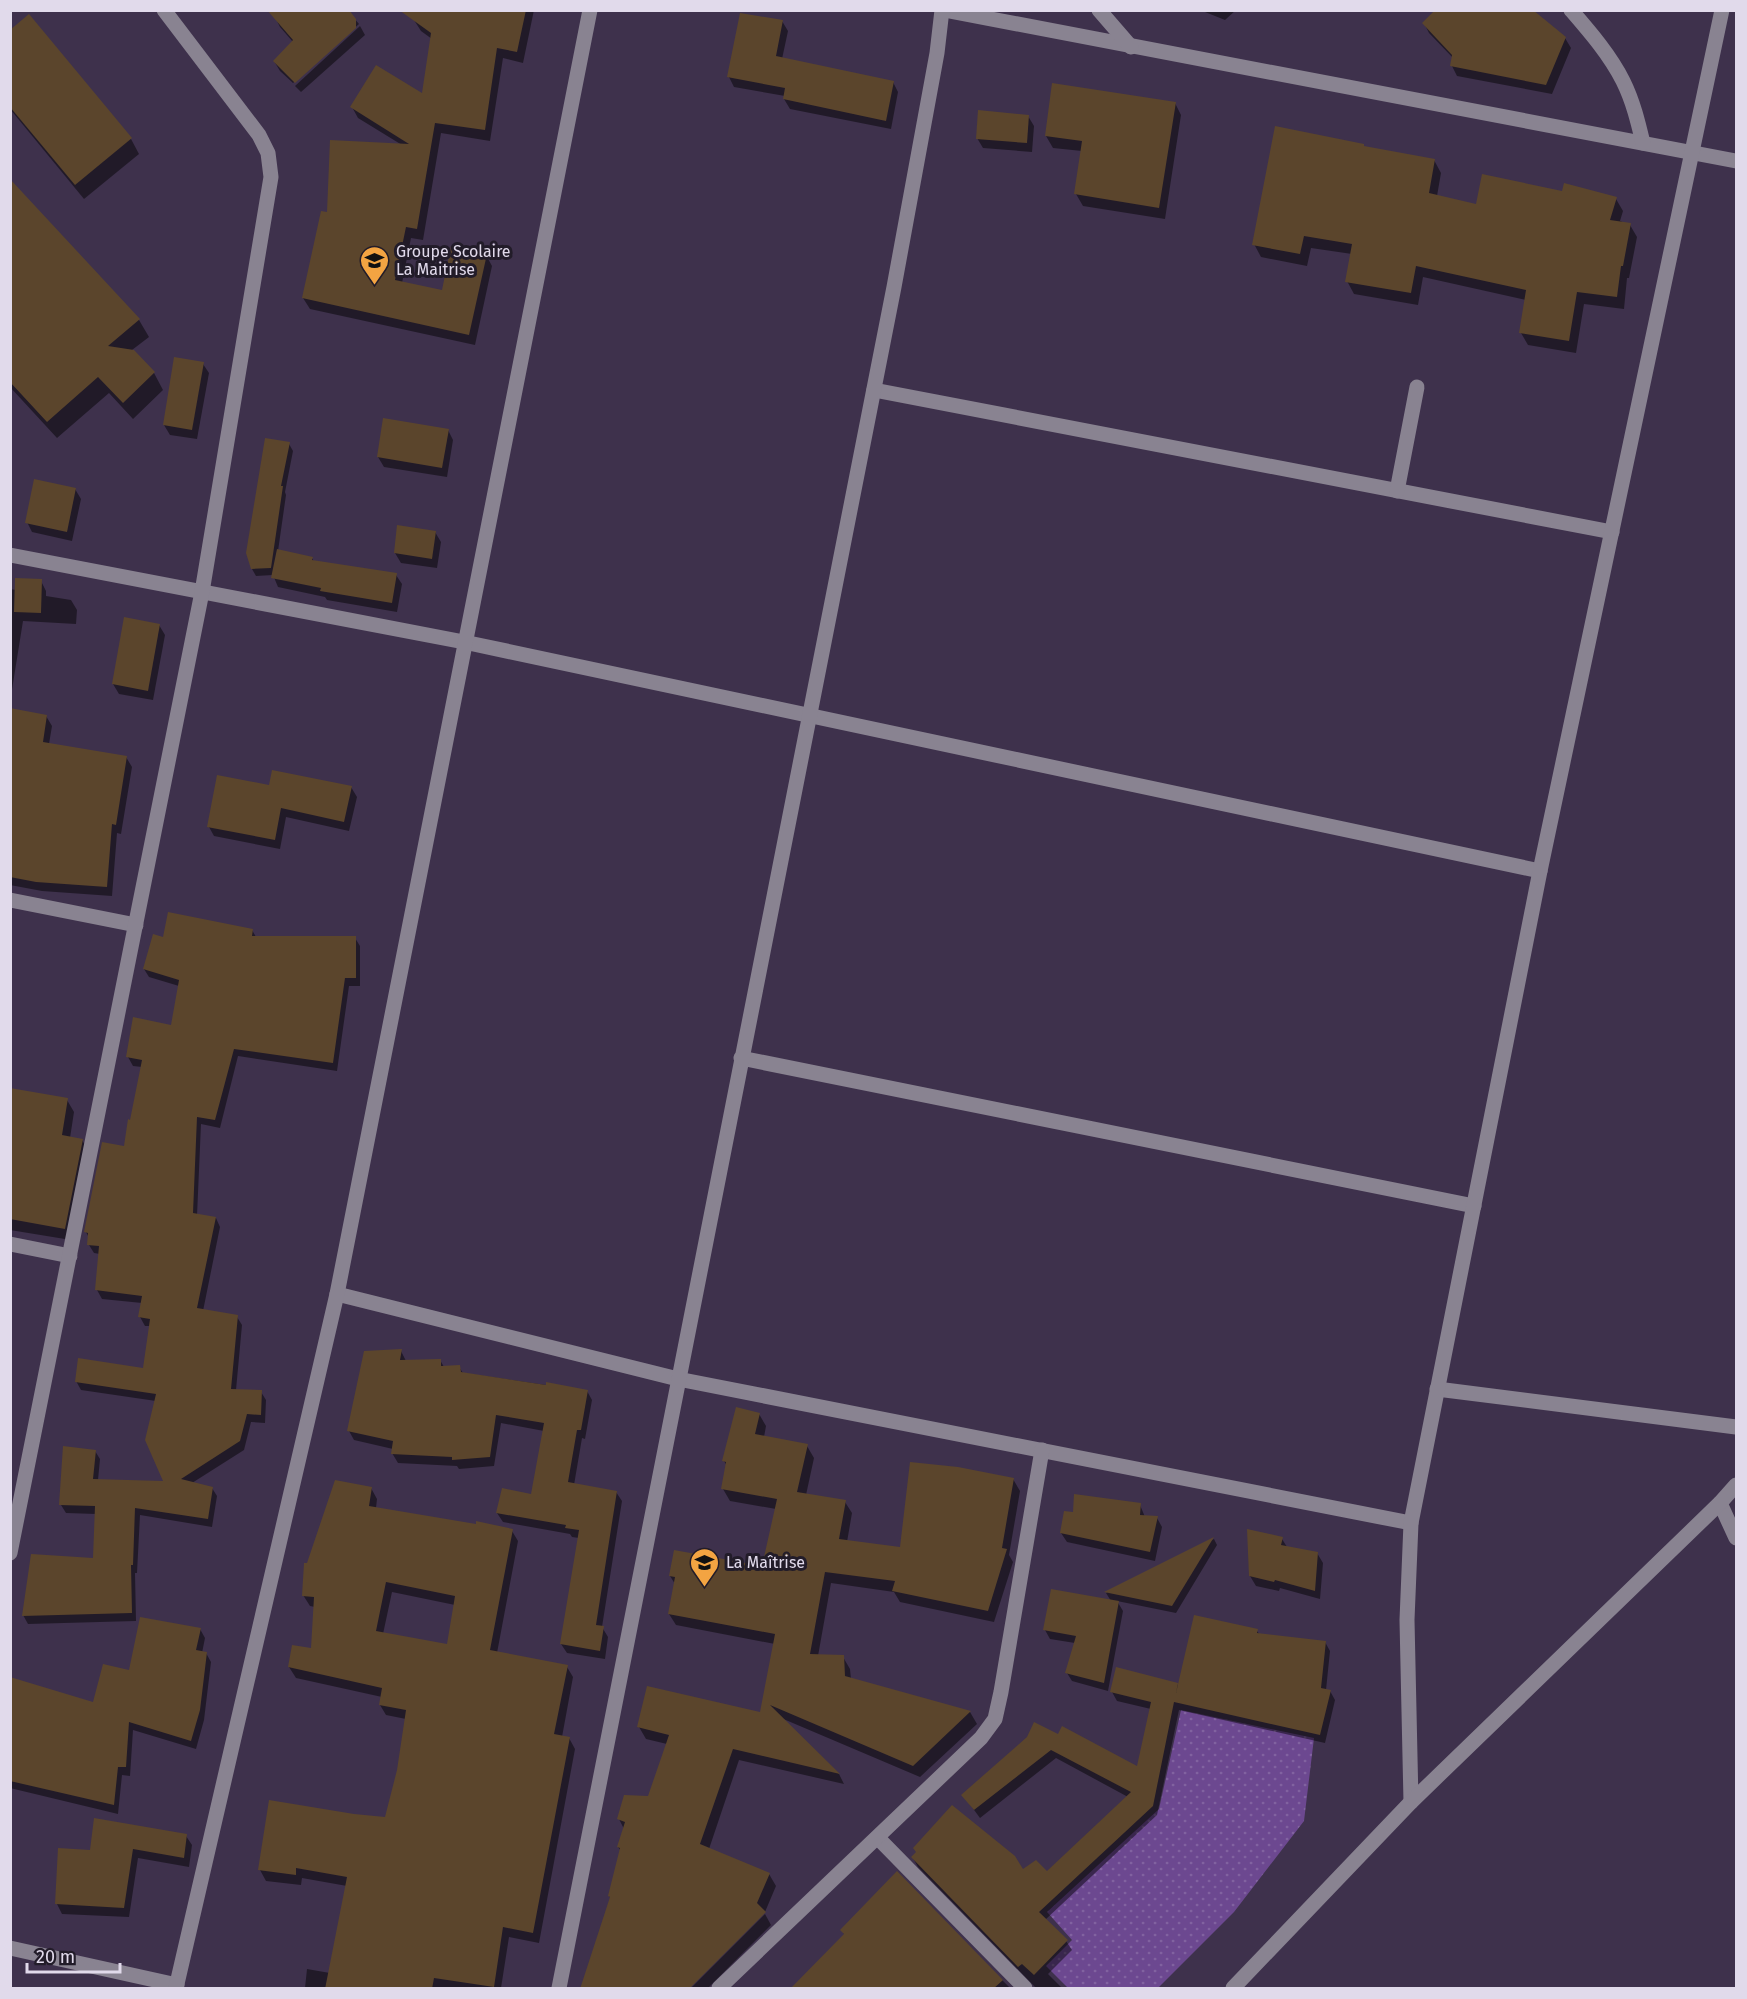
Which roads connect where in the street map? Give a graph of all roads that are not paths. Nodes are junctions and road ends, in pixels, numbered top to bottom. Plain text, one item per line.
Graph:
1 (164, 10) edge
2 (590, 10) edge
3 (943, 10) edge
4 (1099, 10) edge
5 (1571, 10) edge
6 (1722, 10) edge
7 (1131, 47) junction
8 (1643, 143) junction
9 (1692, 152) junction
10 (1737, 161) edge
11 (1417, 387) dead end
12 (874, 390) junction
13 (1397, 491) junction
14 (1612, 532) junction
15 (10, 555) edge
16 (202, 592) junction
17 (464, 642) junction
18 (809, 715) junction
19 (1540, 871) junction
20 (10, 900) edge
21 (136, 925) junction
22 (741, 1058) junction
23 (1474, 1206) junction
24 (10, 1244) edge
25 (70, 1256) junction
26 (337, 1294) junction
27 (678, 1379) junction
28 (1437, 1389) junction
29 (1737, 1427) edge
30 (1042, 1450) junction
31 (1737, 1485) edge
32 (1720, 1503) junction
33 (1410, 1523) junction
34 (1737, 1538) edge
35 (10, 1553) edge
36 (1411, 1802) junction
37 (878, 1838) junction
38 (10, 1948) edge
39 (177, 1987) edge
40 (559, 1989) edge
41 (719, 1989) edge
42 (1025, 1989) edge
43 (1233, 1989) edge

1 - 16 street
2 - 17 street
3 - 7 street
3 - 12 street
4 - 7 street
5 - 8 street
6 - 9 street
7 - 8 street
8 - 9 street
9 - 10 street
9 - 14 street
11 - 13 street
12 - 13 street
12 - 18 street
13 - 14 street
14 - 19 street
15 - 16 street
16 - 17 street
16 - 21 street
17 - 18 street
17 - 26 street
18 - 19 street
18 - 22 street
19 - 23 street
20 - 21 street
21 - 25 street
22 - 23 street
22 - 27 street
23 - 28 street
24 - 25 street
25 - 35 street
26 - 27 street
26 - 39 street
27 - 30 street
27 - 40 street
28 - 29 street
28 - 33 street
30 - 33 street
30 - 37 street
31 - 32 street
32 - 34 street
32 - 36 street
33 - 36 street
36 - 43 street
37 - 41 street
37 - 42 street
38 - 39 street

